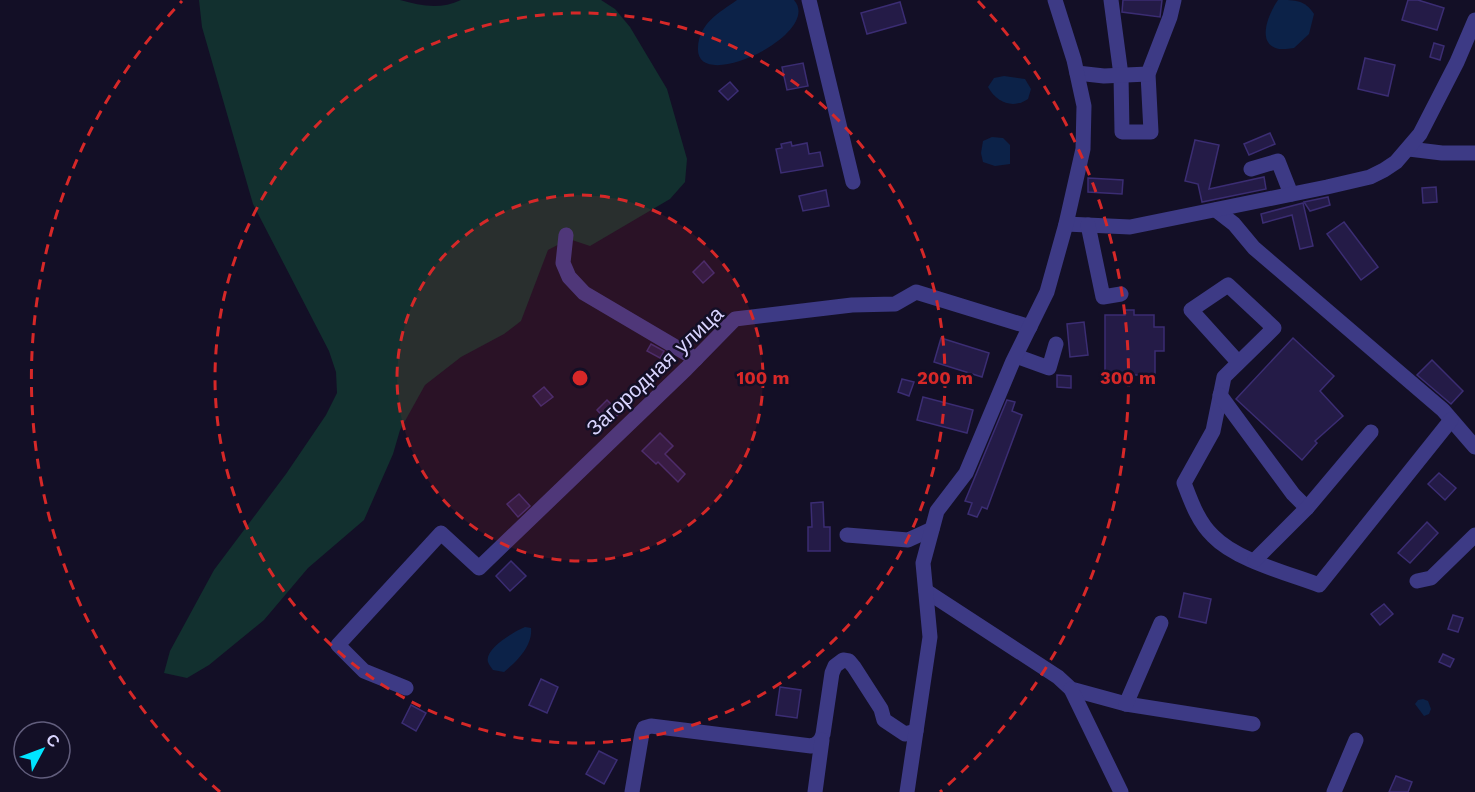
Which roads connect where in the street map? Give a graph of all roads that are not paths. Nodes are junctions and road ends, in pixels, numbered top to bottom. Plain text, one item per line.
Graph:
1 (809, 0) edge
2 (1055, 0) edge
3 (1111, 0) edge
4 (1174, 0) edge
5 (1475, 20) edge
6 (1077, 73) junction
7 (1148, 74) junction
8 (1121, 75) junction
9 (1409, 149) junction
10 (1475, 153) edge
11 (1251, 170) dead end
12 (853, 182) dead end
13 (1291, 194) junction
14 (1216, 210) junction
15 (1066, 224) junction
16 (1088, 225) junction
17 (566, 235) dead end
18 (1121, 294) dead end
19 (1030, 327) junction
20 (1056, 344) dead end
21 (1016, 356) junction
22 (696, 359) junction
23 (1238, 362) junction
24 (1220, 395) junction
25 (1451, 420) junction
26 (1371, 432) dead end
27 (1475, 447) edge
28 (1306, 508) junction
29 (932, 529) junction
30 (847, 535) dead end
31 (1475, 535) edge
32 (1255, 560) junction
33 (1417, 581) dead end
34 (926, 591) junction
35 (1161, 623) dead end
36 (406, 688) dead end
37 (1071, 689) junction
38 (1126, 704) junction
39 (1253, 724) dead end
40 (916, 731) junction
41 (822, 740) junction
42 (1356, 740) dead end
43 (632, 792) edge
44 (815, 792) edge
45 (907, 792) edge
46 (1121, 792) edge
47 (1334, 792) edge

1 - 12 street
2 - 6 street
3 - 8 street
4 - 7 street
5 - 9 street
6 - 8 street
6 - 15 street
7 - 8 street
7 - 8 street
9 - 10 street
9 - 13 street
11 - 13 street
13 - 14 street
14 - 16 street
14 - 25 street
15 - 16 street
15 - 19 street
16 - 18 street
17 - 22 street
19 - 21 street
19 - 22 street, Загородная улица
20 - 21 street
21 - 29 street
22 - 36 street, Загородная улица
23 - 23 street
23 - 24 street
24 - 28 street
24 - 32 street
25 - 27 street
25 - 32 street
26 - 28 street
28 - 32 street
29 - 30 street
29 - 34 street
31 - 33 street
34 - 37 street
34 - 40 street
35 - 38 street
37 - 38 street
37 - 46 street
38 - 39 street
40 - 41 street
40 - 45 street
41 - 43 street
41 - 44 street
42 - 47 street

